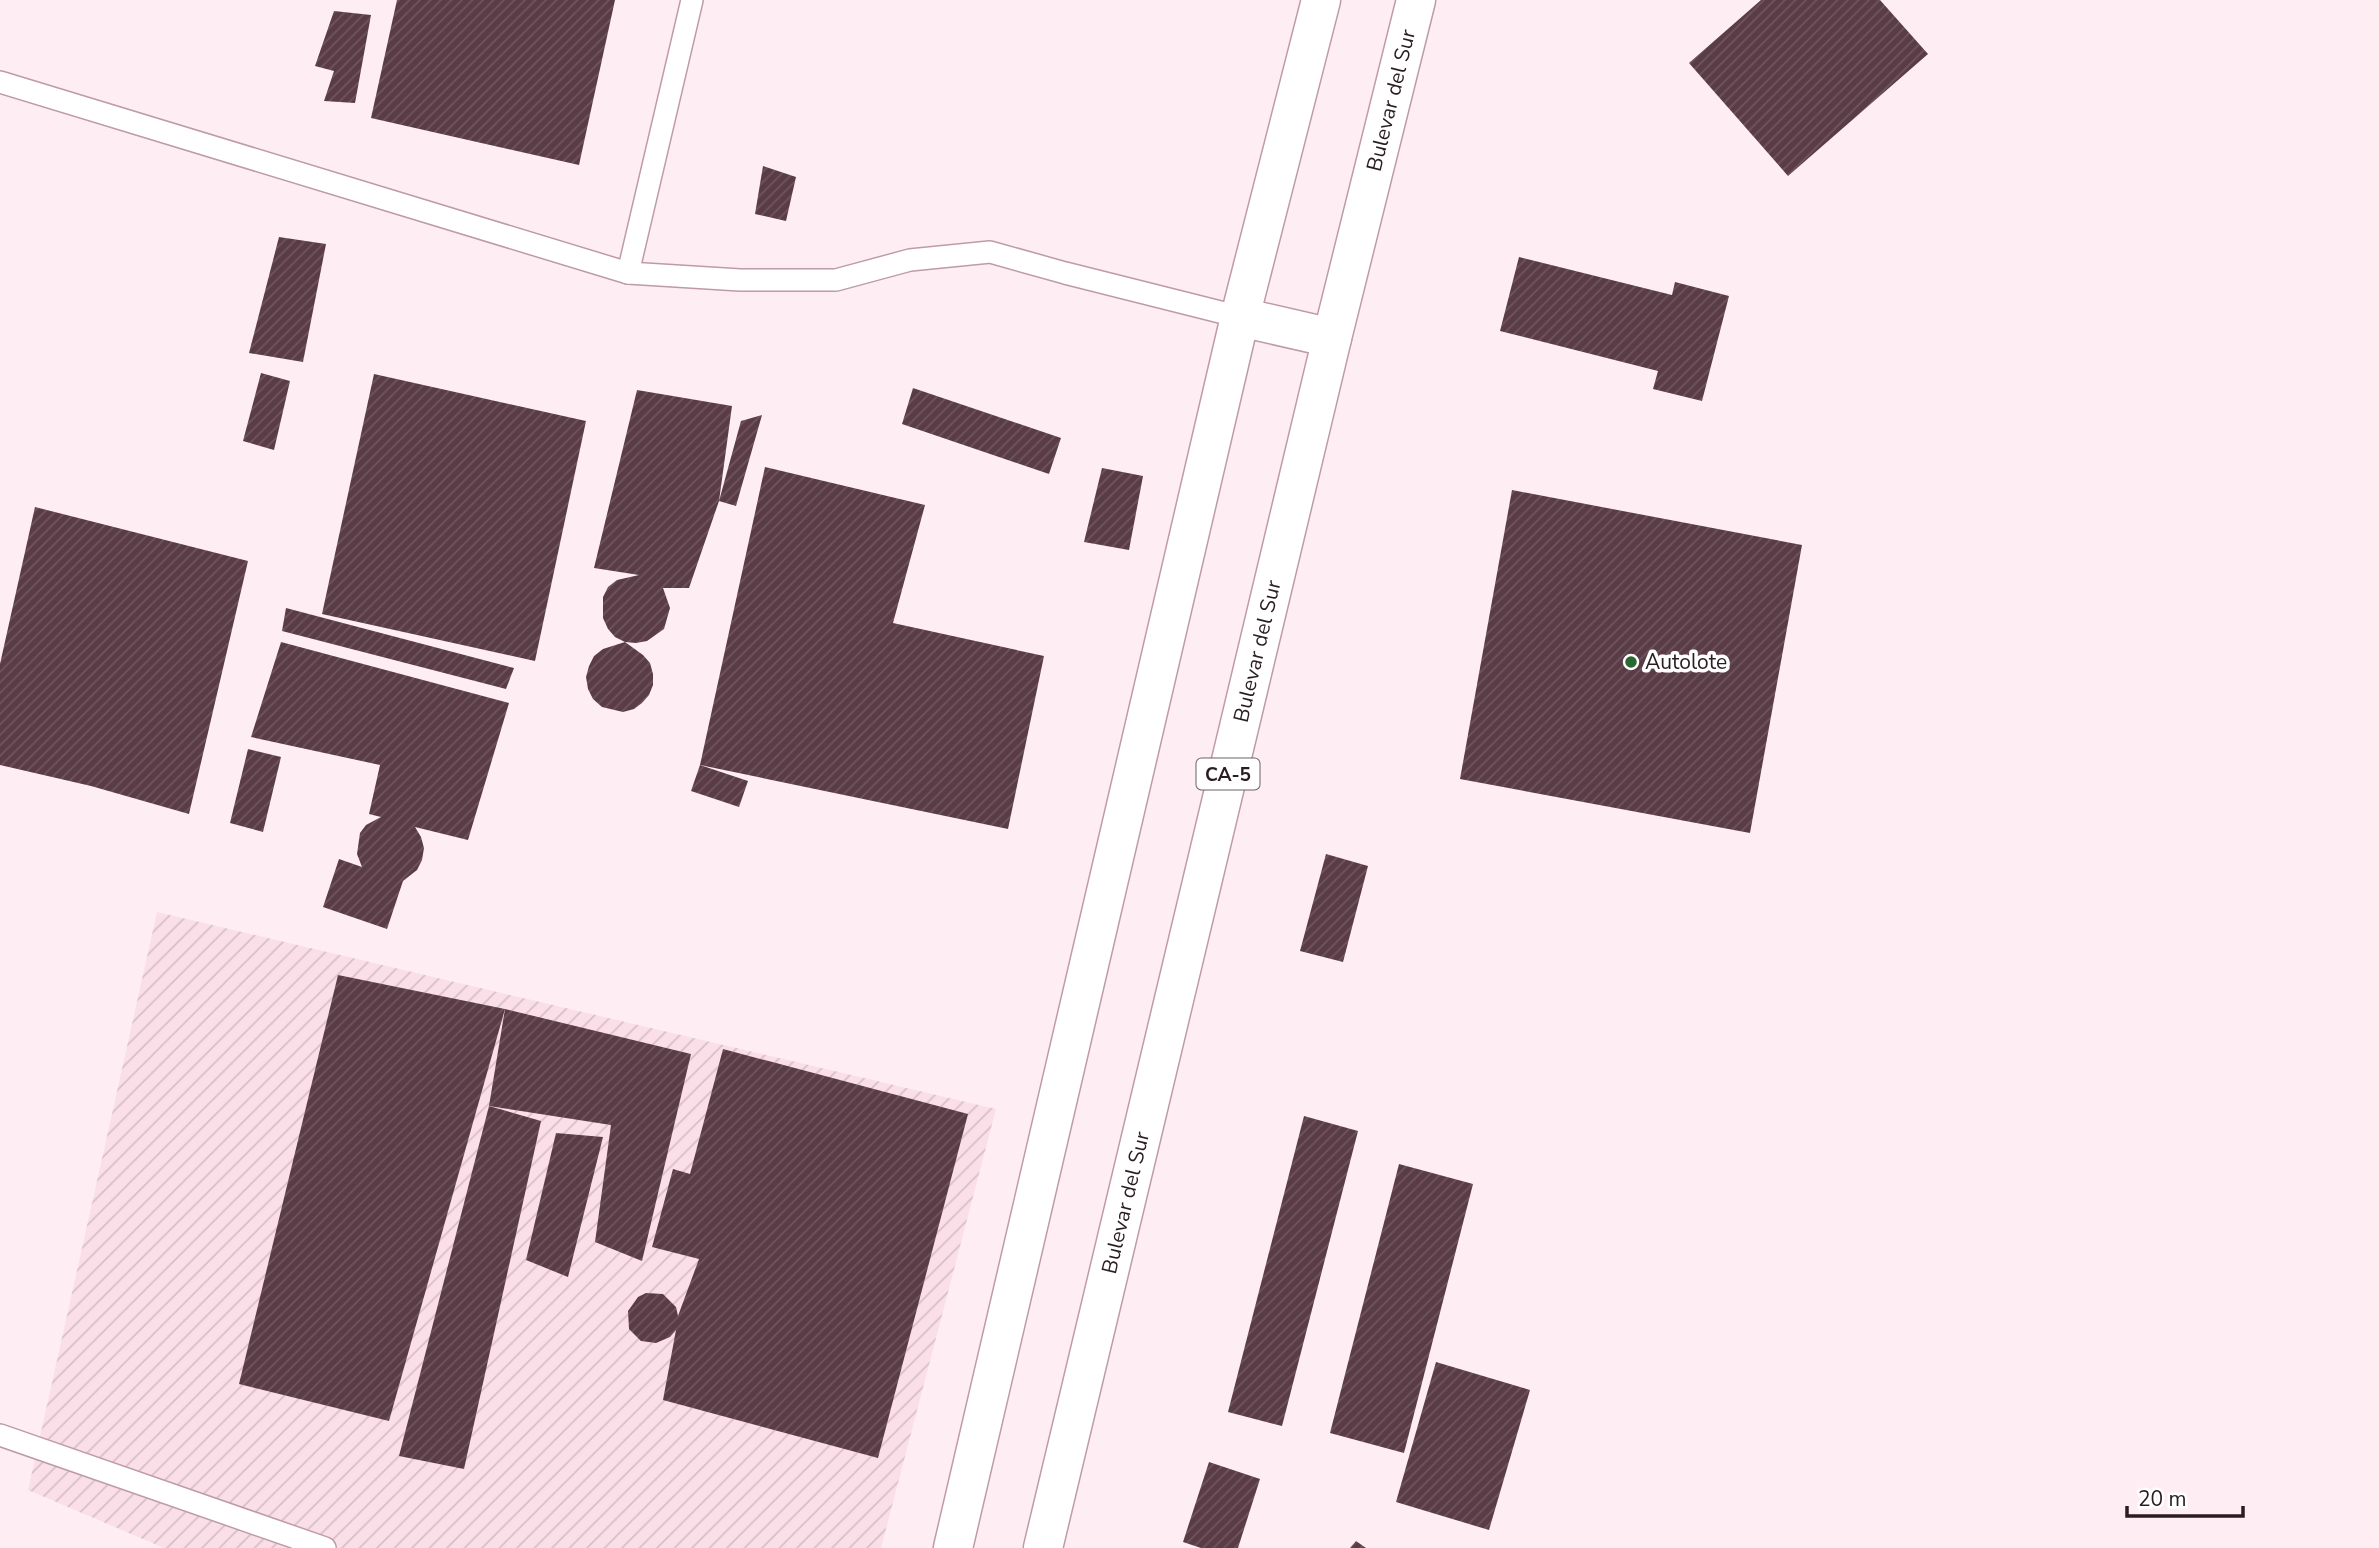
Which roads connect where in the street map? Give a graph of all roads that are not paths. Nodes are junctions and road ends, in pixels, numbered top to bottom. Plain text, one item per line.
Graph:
1 (692, 0) edge
2 (1321, 0) edge
3 (1416, 0) edge
4 (0, 82) edge
5 (628, 273) junction
6 (1240, 317) junction
7 (1332, 338) junction
8 (0, 1435) edge
9 (326, 1548) edge
10 (953, 1548) edge
11 (1043, 1548) edge

1 - 5 lane
2 - 6 highway
3 - 7 highway, Bulevar del Sur / CA-5
4 - 5 lane
5 - 6 lane
6 - 7 highway
6 - 10 highway
7 - 11 highway, Bulevar del Sur / CA-5
8 - 9 lane

